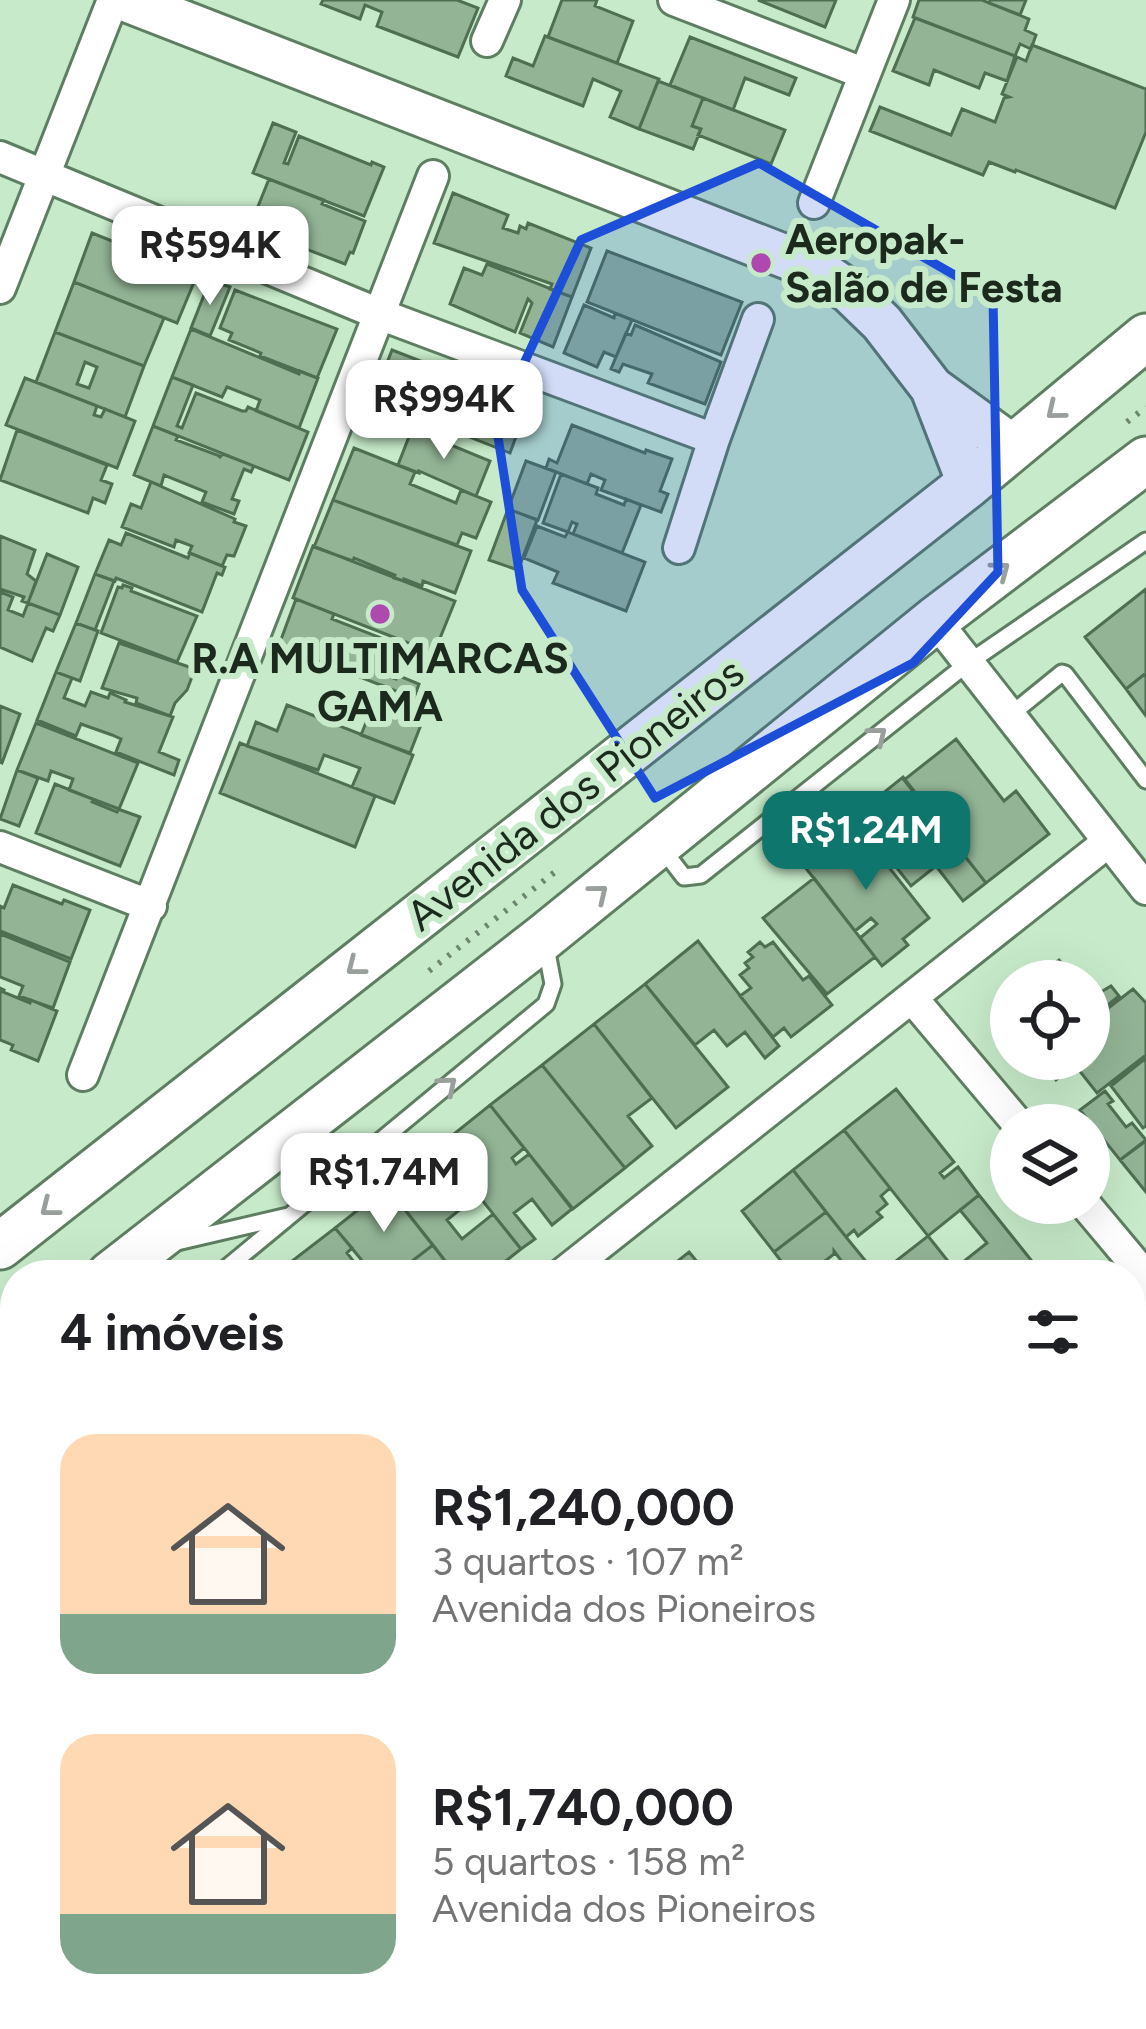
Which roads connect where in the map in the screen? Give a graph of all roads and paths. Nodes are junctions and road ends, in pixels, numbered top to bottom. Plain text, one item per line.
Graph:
1 (113, 0) edge
2 (126, 0) edge
3 (505, 0) edge
4 (674, 0) edge
5 (894, 0) edge
6 (487, 41) dead end
7 (863, 73) junction
8 (0, 157) edge
9 (46, 174) junction
10 (434, 176) dead end
11 (814, 202) dead end
12 (0, 288) edge
13 (379, 314) junction
14 (758, 319) dead end
15 (1146, 337) edge
16 (932, 388) junction
17 (714, 439) junction
18 (1012, 446) junction
19 (1146, 460) edge
20 (968, 484) junction
21 (1146, 541) edge
22 (680, 548) dead end
23 (935, 620) junction
24 (968, 663) junction
25 (1009, 716) junction
26 (1146, 780) edge
27 (1108, 842) junction
28 (659, 844) junction
29 (0, 847) edge
30 (1146, 889) edge
31 (151, 906) junction
32 (544, 937) junction
33 (912, 998) junction
34 (83, 1075) dead end
35 (1001, 1104) edge
36 (294, 1214) junction
37 (1102, 1224) edge
38 (0, 1246) edge
39 (128, 1260) edge
40 (134, 1260) edge
41 (237, 1260) edge
42 (580, 1260) edge
43 (1132, 1260) edge

1 - 9 street
2 - 16 street
3 - 6 street
4 - 7 street
5 - 7 street
7 - 11 street
8 - 9 street
9 - 12 street
9 - 13 street
10 - 13 street
13 - 17 street
13 - 31 street
14 - 17 street
15 -> 18 main road, Avenida dos Pioneiros
16 - 18 street
16 - 20 street
17 - 22 street
18 - 20 main road, Avenida dos Pioneiros
23 -> 19 main road, Avenida dos Pioneiros
20 -> 38 main road, Avenida dos Pioneiros
21 - 24 lane
23 - 24 street
23 - 28 main road, Avenida dos Pioneiros
24 - 25 street
28 -> 24 lane
25 - 26 lane
25 - 27 street
27 - 30 street
27 - 33 street
32 -> 28 main road, Avenida dos Pioneiros
29 - 31 street
31 - 34 street
36 -> 32 lane
32 - 39 main road, Avenida dos Pioneiros
33 - 35 street
33 - 42 street
36 - 40 lane
36 - 41 lane
37 - 43 street

